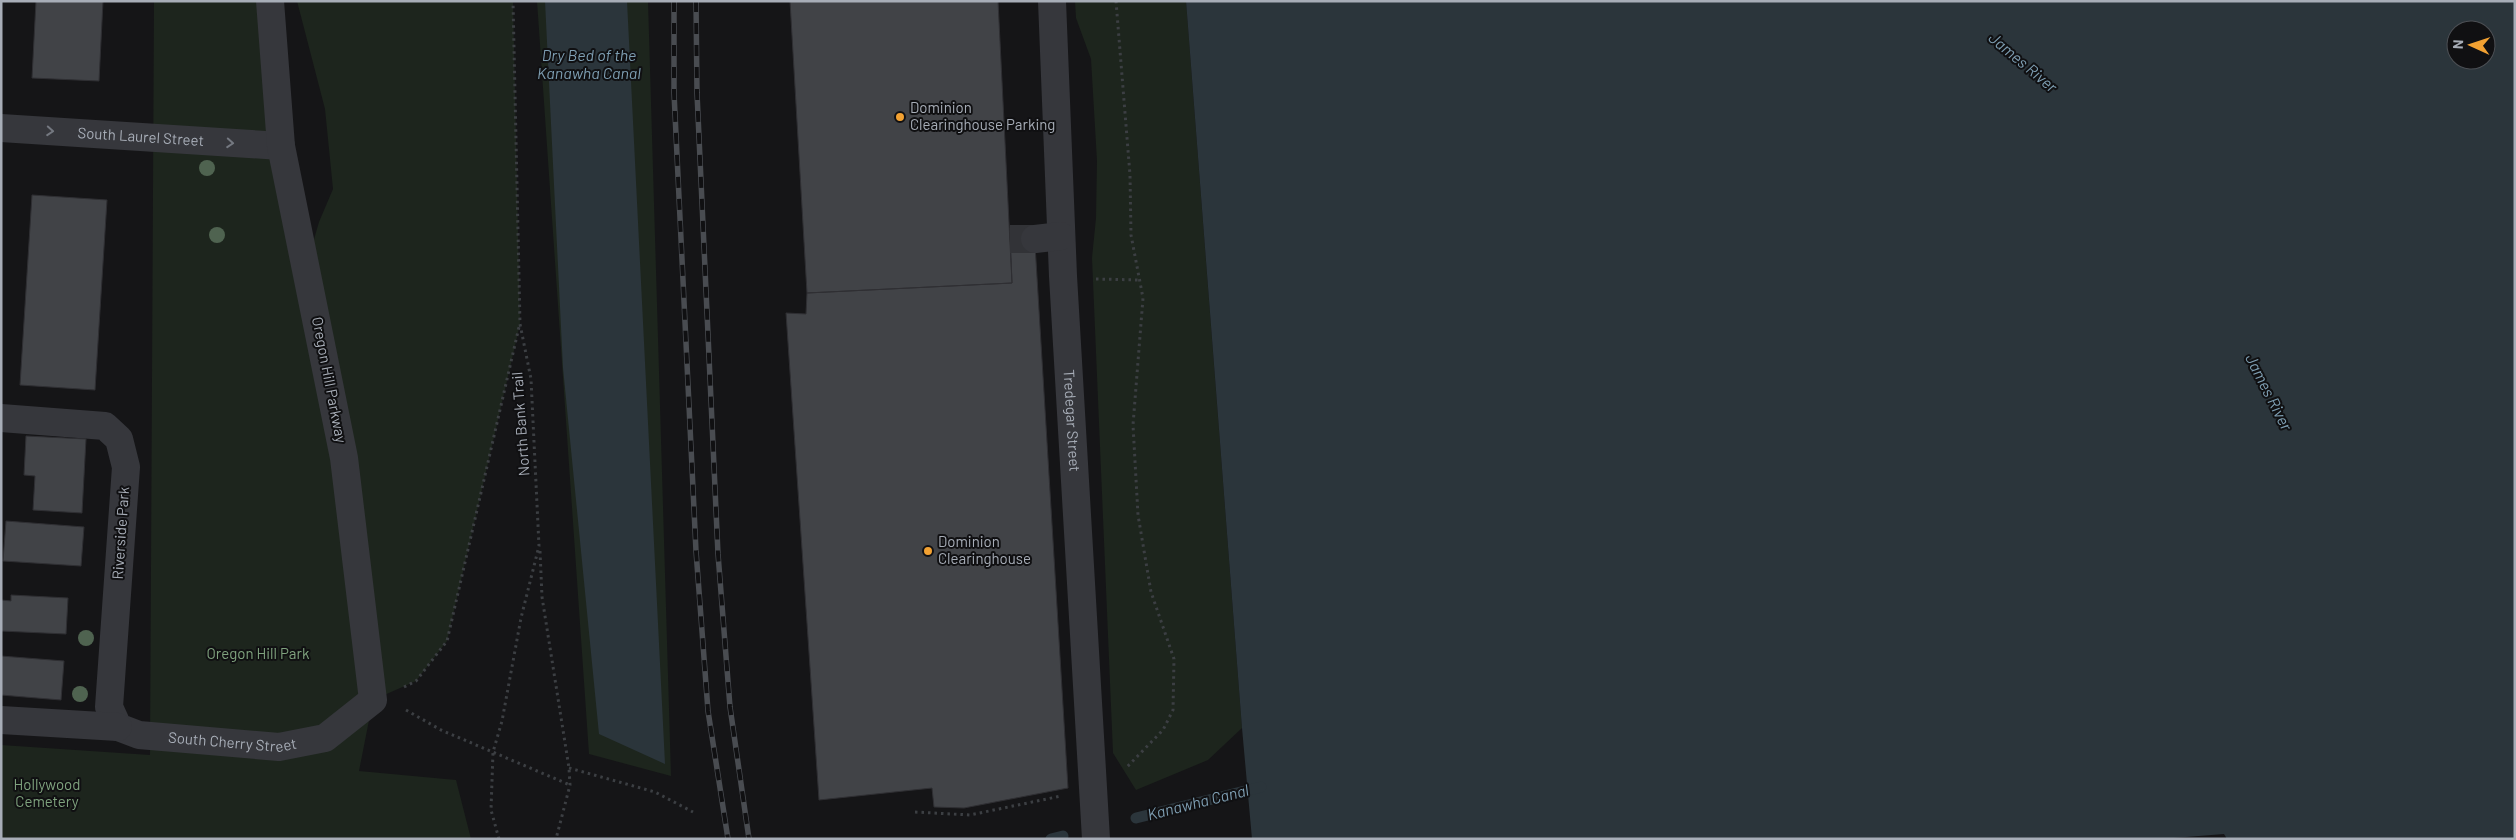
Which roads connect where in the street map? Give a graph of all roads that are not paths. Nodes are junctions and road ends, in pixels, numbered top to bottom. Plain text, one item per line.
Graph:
1 (270, 1) edge
2 (1052, 1) edge
3 (1, 128) edge
4 (281, 146) junction
5 (1, 418) edge
6 (1, 720) edge
7 (128, 731) junction
8 (325, 738) joint
9 (1096, 839) edge

1 - 4 street, Oregon Hill Parkway
2 - 9 street, Tredegar Street
3 -> 4 street, South Laurel Street
4 - 8 street, Oregon Hill Parkway
5 - 7 street, Riverside Park
6 - 7 street, South Cherry Street
7 - 8 street, South Cherry Street

